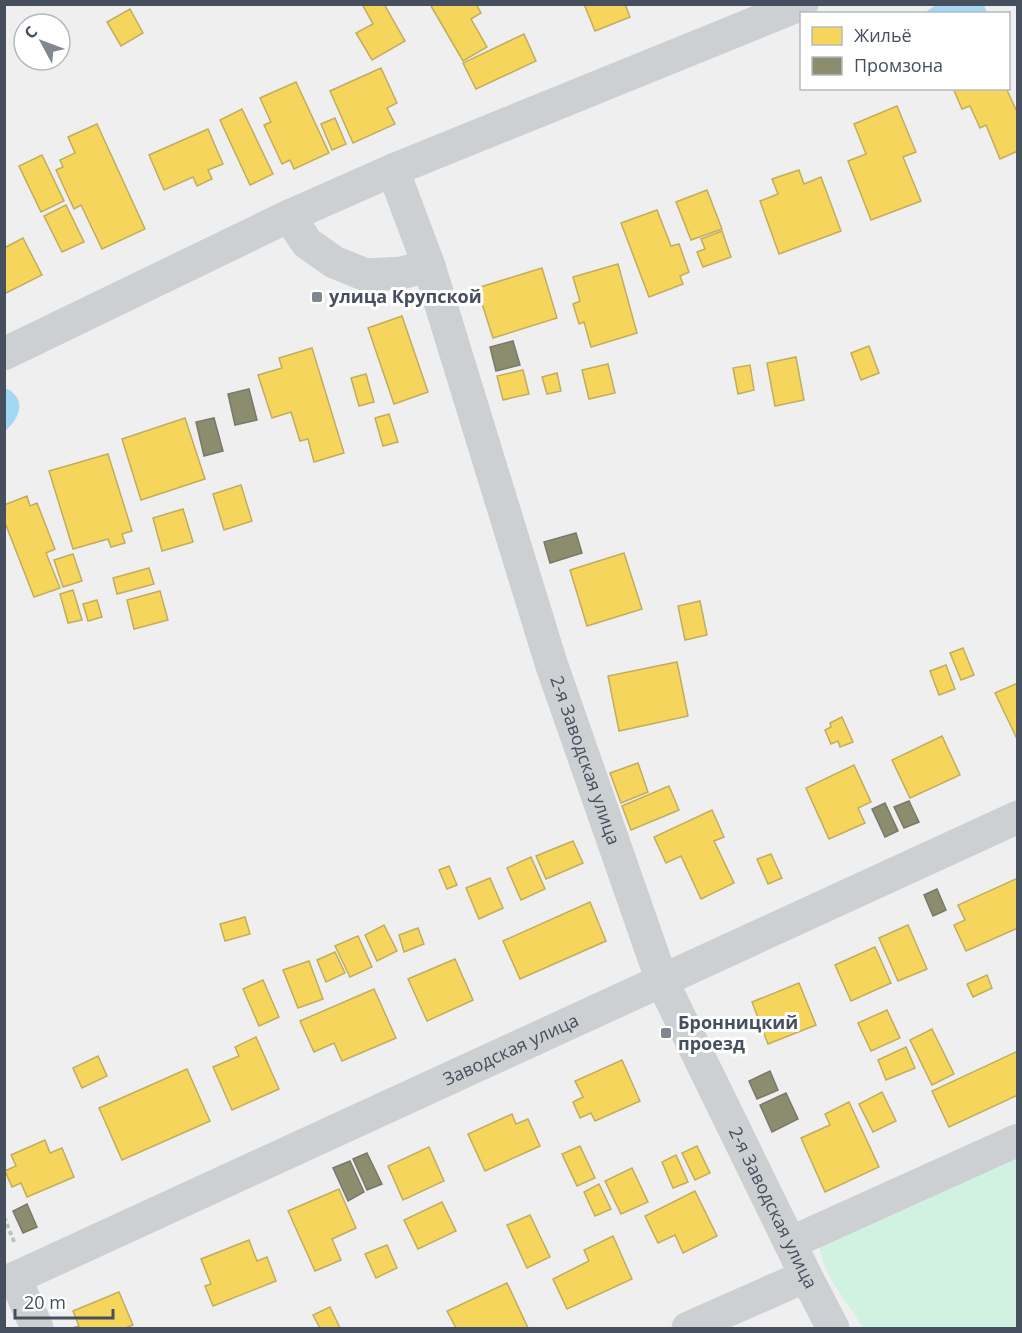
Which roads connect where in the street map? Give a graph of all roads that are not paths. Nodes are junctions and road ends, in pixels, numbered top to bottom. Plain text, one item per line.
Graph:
1 (802, 4) edge
2 (393, 170) junction
3 (289, 216) junction
4 (429, 266) junction
5 (4, 354) edge
6 (1017, 817) edge
7 (662, 981) junction
8 (1017, 1140) edge
9 (790, 1243) junction
10 (806, 1276) junction
11 (10, 1280) edge
12 (38, 1329) edge
13 (688, 1329) edge
14 (833, 1329) edge

1 - 2 street
2 - 3 street
2 - 4 street, 2-я Заводская улица
3 - 4 street
3 - 5 street
4 - 7 street, 2-я Заводская улица
6 - 7 street, Заводская улица
7 - 9 street, 2-я Заводская улица
7 - 11 street, Заводская улица
8 - 9 street
9 - 10 street, 2-я Заводская улица
10 - 13 street
10 - 14 street, 2-я Заводская улица
11 - 12 street

